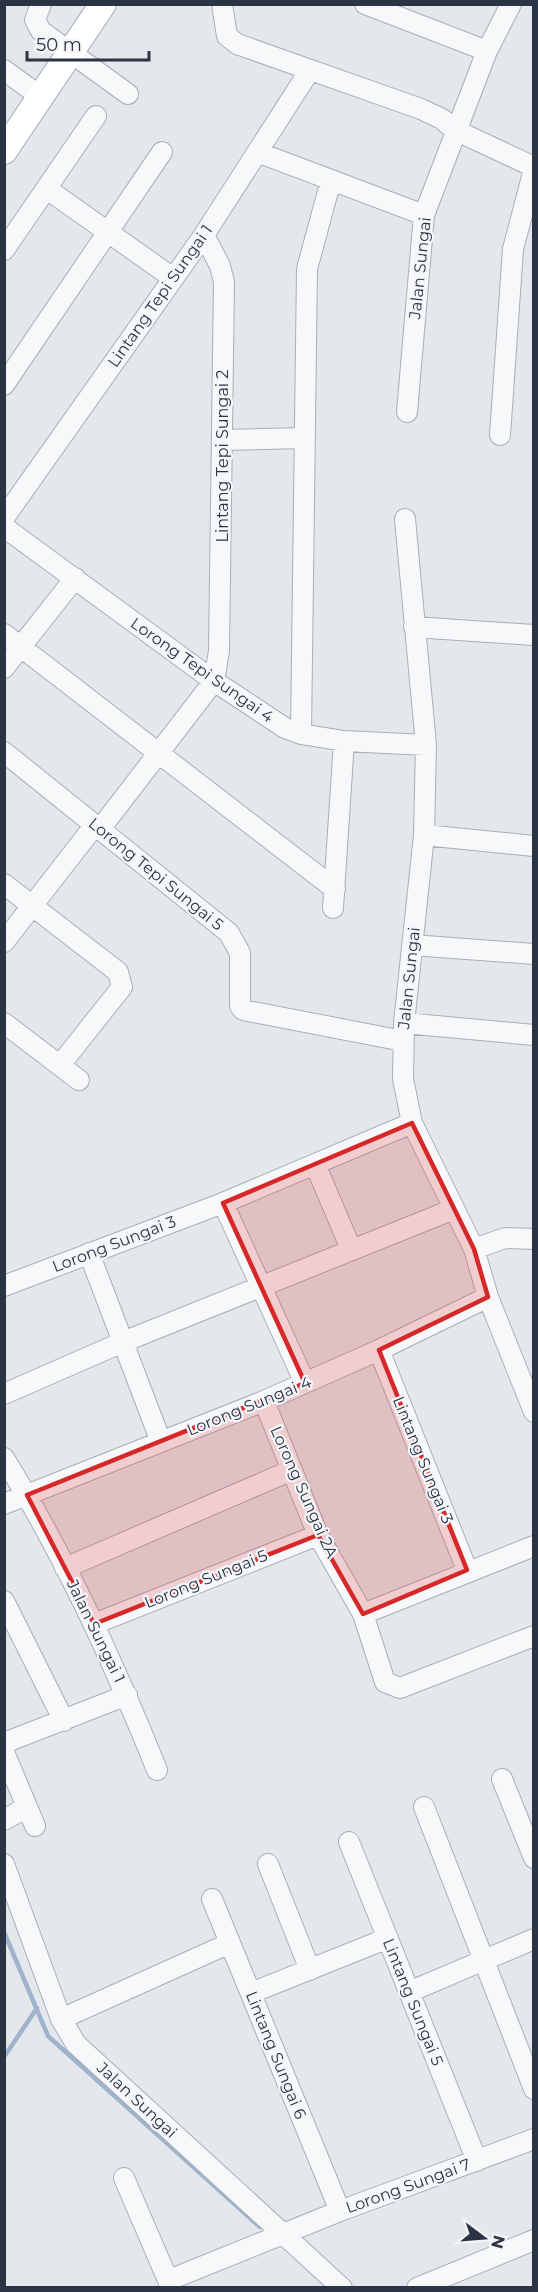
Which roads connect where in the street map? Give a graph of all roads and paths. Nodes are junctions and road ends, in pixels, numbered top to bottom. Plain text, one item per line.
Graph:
1 (41, 4) edge
2 (103, 4) edge
3 (222, 4) edge
4 (365, 4) edge
5 (511, 4) edge
6 (487, 51) junction
7 (71, 52) junction
8 (310, 70) junction
9 (9, 80) edge
10 (128, 94) dead end
11 (41, 97) junction
12 (96, 116) dead end
13 (455, 130) junction
14 (4, 151) edge
15 (162, 152) dead end
16 (257, 152) junction
17 (534, 168) edge
18 (331, 180) junction
19 (47, 189) junction
20 (424, 215) junction
21 (108, 233) junction
22 (204, 235) junction
23 (4, 250) edge
24 (174, 278) junction
25 (4, 386) edge
26 (407, 412) dead end
27 (500, 435) dead end
28 (303, 438) junction
29 (222, 440) junction
30 (4, 518) edge
31 (405, 519) dead end
32 (4, 526) edge
33 (75, 578) junction
34 (414, 627) junction
35 (4, 634) edge
36 (534, 635) edge
37 (21, 647) junction
38 (4, 668) edge
39 (214, 681) junction
40 (301, 734) junction
41 (344, 741) junction
42 (426, 745) junction
43 (4, 752) edge
44 (158, 755) junction
45 (98, 827) junction
46 (424, 835) junction
47 (534, 846) edge
48 (4, 884) edge
49 (32, 905) junction
50 (4, 942) edge
51 (412, 945) junction
52 (534, 954) edge
53 (4, 1023) edge
54 (403, 1032) junction
55 (534, 1035) edge
56 (60, 1065) junction
57 (79, 1080) dead end
58 (412, 1123) junction
59 (315, 1164) junction
60 (223, 1203) junction
61 (454, 1209) junction
62 (534, 1239) edge
63 (351, 1249) junction
64 (474, 1249) junction
65 (89, 1253) junction
66 (4, 1286) edge
67 (261, 1287) junction
68 (488, 1297) junction
69 (123, 1342) junction
70 (379, 1350) junction
71 (305, 1383) junction
72 (4, 1394) edge
73 (264, 1401) junction
74 (534, 1412) edge
75 (161, 1442) junction
76 (4, 1458) edge
77 (292, 1470) junction
78 (27, 1495) junction
79 (4, 1504) edge
80 (318, 1535) junction
81 (534, 1546) edge
82 (65, 1569) junction
83 (467, 1570) junction
84 (4, 1601) edge
85 (363, 1614) junction
86 (94, 1624) junction
87 (534, 1636) edge
88 (127, 1695) junction
89 (64, 1721) junction
90 (4, 1743) edge
91 (4, 1752) edge
92 (157, 1770) dead end
93 (502, 1779) dead end
94 (27, 1807) junction
95 (424, 1808) dead end
96 (4, 1820) edge
97 (34, 1826) dead end
98 (349, 1842) dead end
99 (534, 1858) edge
100 (4, 1864) edge
101 (268, 1864) dead end
102 (212, 1899) dead end
103 (388, 1938) junction
104 (534, 1939) edge
105 (230, 1943) junction
106 (484, 1960) junction
107 (310, 1970) junction
108 (409, 1992) junction
109 (251, 1993) junction
110 (61, 2019) junction
111 (534, 2089) edge
112 (534, 2139) edge
113 (477, 2161) junction
114 (124, 2178) dead end
115 (340, 2211) junction
116 (282, 2233) junction
117 (534, 2240) edge
118 (169, 2286) edge
119 (342, 2288) edge
120 (417, 2288) edge

1 - 7 street
2 - 7 main road
3 - 8 street
4 - 6 street
5 - 6 street, Jalan Sungai
6 - 13 street, Jalan Sungai
7 - 10 street
7 - 11 main road
8 - 13 street
8 - 16 street, Lintang Tepi Sungai 1
9 - 11 street
11 - 14 main road
12 - 19 street
13 - 17 street
13 - 20 street, Jalan Sungai
15 - 21 street
16 - 18 street
16 - 22 street, Lintang Tepi Sungai 1
17 - 27 street
18 - 20 street
18 - 28 street
19 - 21 street
19 - 23 street
20 - 26 street, Jalan Sungai
21 - 24 street
21 - 25 street
22 - 24 street, Lintang Tepi Sungai 1
22 - 29 street, Lintang Tepi Sungai 2
24 - 30 street, Lintang Tepi Sungai 1
28 - 29 street
28 - 40 street
29 - 39 street, Lintang Tepi Sungai 2
31 - 34 street, Jalan Sungai
32 - 33 street, Lorong Tepi Sungai 4
33 - 37 street
33 - 39 street, Lorong Tepi Sungai 4
34 - 36 street
34 - 42 street, Jalan Sungai
35 - 37 street
37 - 38 street
37 - 44 street
39 - 40 street, Lorong Tepi Sungai 4
39 - 44 street
40 - 41 street, Lorong Tepi Sungai 4
41 - 42 street, Lorong Tepi Sungai 4
41 - 44 street
42 - 46 street, Jalan Sungai
43 - 45 street, Lorong Tepi Sungai 5
44 - 45 street
45 - 49 street
45 - 54 street, Lorong Tepi Sungai 5
46 - 47 street
46 - 51 street, Jalan Sungai
48 - 49 street
49 - 50 street
49 - 56 street
51 - 52 street
51 - 54 street, Jalan Sungai
53 - 56 street
54 - 55 street
54 - 58 street, Jalan Sungai
56 - 57 street
58 - 59 street, Lorong Sungai 3
58 - 61 street, Jalan Sungai
59 - 60 street, Lorong Sungai 3
59 - 63 street
60 - 65 street, Lorong Sungai 3
60 - 67 street
61 - 63 street
61 - 64 street, Jalan Sungai
62 - 64 street
63 - 67 street
64 - 68 street, Jalan Sungai
65 - 66 street, Lorong Sungai 3
65 - 69 street
67 - 69 street
67 - 71 street
68 - 70 street, Lorong Sungai 4
68 - 74 street, Jalan Sungai
69 - 72 street
69 - 75 street
70 - 71 street, Lorong Sungai 4
70 - 83 street, Lintang Sungai 3
71 - 73 street, Lorong Sungai 4
73 - 75 street, Lorong Sungai 4
73 - 77 street, Lorong Sungai 2A
75 - 78 street, Lorong Sungai 4
76 - 78 street
77 - 80 street, Lorong Sungai 2A
77 - 82 street
78 - 79 street, Lorong Sungai 4
78 - 82 street, Jalan Sungai 1
80 - 85 street, Lorong Sungai 2A
80 - 86 street, Lorong Sungai 5
81 - 83 street
82 - 86 street, Jalan Sungai 1
83 - 85 street
84 - 89 street
85 - 87 street, Lorong Sungai 2A
86 - 88 street, Jalan Sungai 1
88 - 89 street
88 - 92 street, Jalan Sungai 1
89 - 90 street
91 - 94 street
93 - 99 street
94 - 96 street
94 - 97 street
95 - 106 street
98 - 103 street, Lintang Sungai 5
100 - 110 street, Jalan Sungai
101 - 107 street
102 - 105 street, Lintang Sungai 6
103 - 107 street
103 - 108 street, Lintang Sungai 5
104 - 106 street
105 - 109 street, Lintang Sungai 6
105 - 110 street
106 - 108 street
106 - 111 street
107 - 109 street
108 - 113 street, Lintang Sungai 5
109 - 115 street, Lintang Sungai 6
110 - 116 street, Jalan Sungai
112 - 113 street, Lorong Sungai 7
113 - 115 street, Lorong Sungai 7
114 - 118 street
115 - 116 street, Lorong Sungai 7
116 - 118 street, Lorong Sungai 7
116 - 119 street, Jalan Sungai
117 - 120 street

